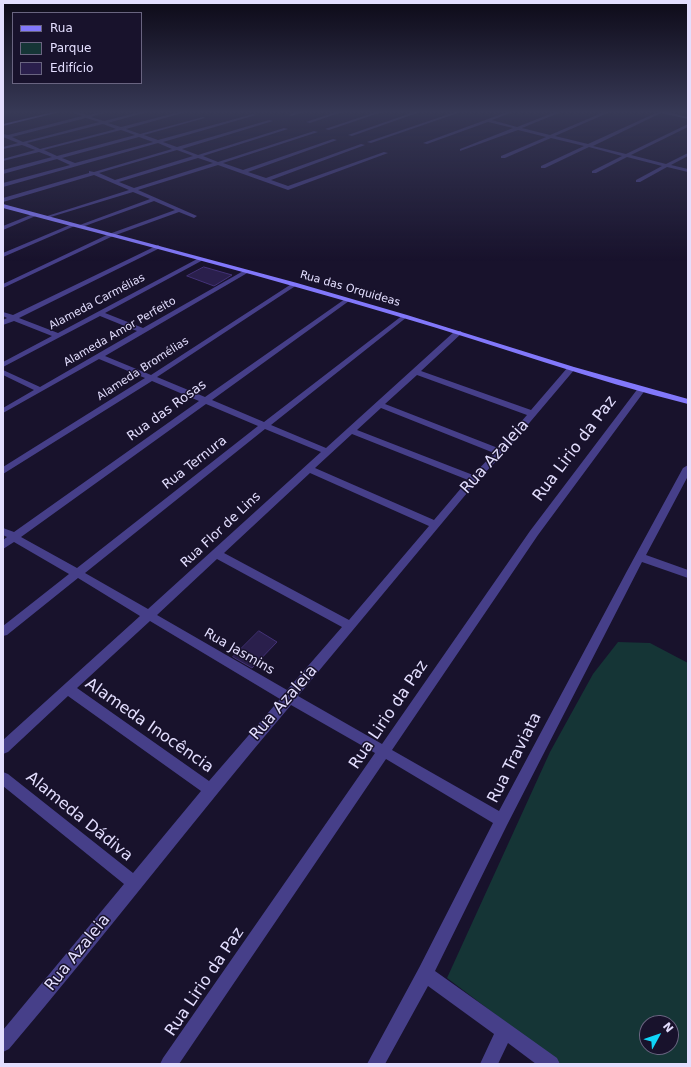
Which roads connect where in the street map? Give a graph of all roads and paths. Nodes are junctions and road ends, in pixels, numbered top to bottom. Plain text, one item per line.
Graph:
1 (39, 162) edge
2 (67, 162) edge
3 (85, 162) edge
4 (133, 162) edge
5 (179, 162) edge
6 (214, 162) edge
7 (227, 162) edge
8 (272, 162) edge
9 (316, 162) edge
10 (361, 162) edge
11 (554, 162) edge
12 (614, 162) edge
13 (654, 162) edge
14 (673, 162) edge
15 (220, 164) junction
16 (74, 165) junction
17 (667, 165) junction
18 (543, 167) dead end
19 (688, 171) edge
20 (3, 172) edge
21 (243, 172) junction
22 (594, 172) dead end
23 (93, 173) junction
24 (266, 180) junction
25 (638, 181) dead end
26 (114, 182) junction
27 (3, 185) edge
28 (135, 191) junction
29 (155, 199) junction
30 (3, 200) edge
31 (3, 206) edge
32 (179, 210) junction
33 (35, 215) junction
34 (194, 216) dead end
35 (46, 218) junction
36 (77, 226) junction
37 (3, 228) edge
38 (111, 235) junction
39 (158, 246) junction
40 (3, 255) edge
41 (201, 259) junction
42 (247, 271) junction
43 (294, 284) junction
44 (3, 286) edge
45 (347, 300) junction
46 (98, 313) junction
47 (3, 314) edge
48 (405, 316) junction
49 (13, 318) junction
50 (3, 323) edge
51 (144, 331) junction
52 (458, 333) junction
53 (57, 335) junction
54 (99, 356) junction
55 (3, 365) edge
56 (571, 369) junction
57 (3, 372) edge
58 (416, 372) junction
59 (151, 378) junction
60 (642, 389) junction
61 (40, 390) junction
62 (204, 401) junction
63 (688, 402) edge
64 (381, 405) junction
65 (3, 411) edge
66 (534, 414) junction
67 (265, 426) junction
68 (352, 431) junction
69 (328, 452) junction
70 (500, 452) junction
71 (688, 468) edge
72 (309, 469) junction
73 (3, 471) edge
74 (474, 479) junction
75 (435, 525) junction
76 (3, 531) edge
77 (15, 537) junction
78 (3, 545) edge
79 (217, 554) junction
80 (640, 557) junction
81 (79, 573) junction
82 (688, 574) edge
83 (147, 615) junction
84 (350, 626) junction
85 (3, 632) edge
86 (68, 689) junction
87 (289, 697) junction
88 (3, 748) edge
89 (384, 751) junction
90 (3, 778) edge
91 (210, 790) junction
92 (502, 820) junction
93 (134, 884) junction
94 (425, 974) junction
95 (505, 1030) junction
96 (3, 1043) edge
97 (170, 1064) edge
98 (376, 1064) edge
99 (489, 1064) edge
100 (551, 1064) edge

1 - 20 street
2 - 16 street
3 - 16 street
4 - 23 street
5 - 26 street
6 - 15 street
7 - 15 street
8 - 21 street
9 - 24 street
10 - 24 street
11 - 18 street
12 - 22 street
13 - 17 street
14 - 17 street
15 - 21 street
15 - 28 street
16 - 23 street
16 - 27 street
17 - 19 street
17 - 25 street
21 - 24 street
23 - 26 street
23 - 30 street
26 - 28 street
28 - 29 street
28 - 35 street
29 - 32 street
29 - 36 street
31 - 33 street, Rua das Orquideas
32 - 34 street
32 - 38 street
33 - 35 street, Rua das Orquideas
33 - 37 street
35 - 36 street, Rua das Orquideas
36 - 38 street, Rua das Orquideas
36 - 40 street
38 - 39 street, Rua das Orquideas
38 - 44 street
39 - 41 street, Rua das Orquideas
39 - 49 street
41 - 42 street, Rua das Orquideas
41 - 46 street, Alameda Carmélias
42 - 43 street, Rua das Orquideas
42 - 51 street, Alameda Amor Perfeito
43 - 45 street, Rua das Orquideas
43 - 59 street, Alameda Bromélias
45 - 48 street, Rua das Orquideas
45 - 62 street, Rua das Rosas
46 - 51 street
46 - 53 street, Alameda Carmélias
47 - 49 street
48 - 52 street, Rua das Orquideas
48 - 67 street, Rua Ternura
49 - 50 street
49 - 53 street
51 - 54 street, Alameda Amor Perfeito
52 - 56 street, Rua das Orquideas
52 - 58 street, Rua Flor de Lins
53 - 55 street, Alameda Carmélias
54 - 59 street
54 - 61 street, Alameda Amor Perfeito
56 - 60 street, Rua das Orquideas
56 - 66 street, Rua Azaleia
57 - 61 street
58 - 64 street, Rua Flor de Lins
58 - 66 street
59 - 62 street
59 - 73 street, Alameda Bromélias
60 - 63 street, Rua das Orquideas
60 - 89 street, Rua Lirio da Paz
61 - 65 street, Alameda Amor Perfeito
62 - 67 street
62 - 77 street, Rua das Rosas
64 - 68 street, Rua Flor de Lins
64 - 70 street
66 - 70 street, Rua Azaleia
67 - 69 street
67 - 81 street, Rua Ternura
68 - 69 street, Rua Flor de Lins
68 - 74 street
69 - 72 street, Rua Flor de Lins
70 - 74 street, Rua Azaleia
71 - 80 street, Rua Traviata
72 - 75 street
72 - 79 street, Rua Flor de Lins
74 - 75 street, Rua Azaleia
75 - 84 street, Rua Azaleia
76 - 77 street, Rua Jasmins
77 - 78 street, Rua das Rosas
77 - 81 street, Rua Jasmins
79 - 83 street, Rua Flor de Lins
79 - 84 street
80 - 82 street
80 - 92 street, Rua Traviata
81 - 83 street, Rua Jasmins
81 - 85 street, Rua Ternura
83 - 86 street, Rua Flor de Lins
83 - 87 street, Rua Jasmins
84 - 87 street, Rua Azaleia
86 - 88 street, Rua Flor de Lins
86 - 91 street, Alameda Inocência
87 - 89 street, Rua Jasmins
87 - 91 street, Rua Azaleia
89 - 92 street, Rua Jasmins
89 - 97 street, Rua Lirio da Paz
90 - 93 street, Alameda Dádiva
91 - 93 street, Rua Azaleia
92 - 94 street, Rua Traviata
93 - 96 street, Rua Azaleia
94 - 95 street
94 - 98 street, Rua Traviata
95 - 99 street
95 - 100 street

